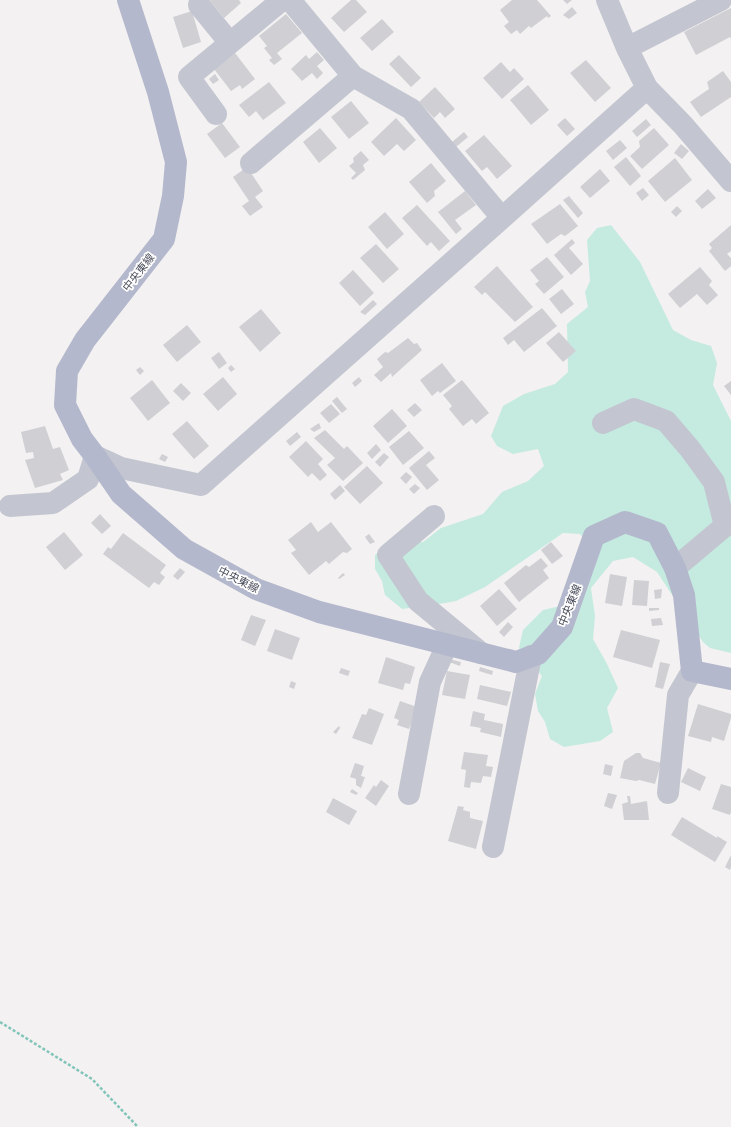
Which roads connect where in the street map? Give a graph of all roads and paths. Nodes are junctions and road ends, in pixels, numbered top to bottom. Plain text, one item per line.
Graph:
1 (128, 0) edge
2 (282, 0) edge
3 (290, 0) edge
4 (607, 0) edge
5 (721, 0) edge
6 (199, 5) dead end
7 (230, 43) junction
8 (627, 48) junction
9 (353, 76) junction
10 (647, 88) junction
11 (216, 114) dead end
12 (251, 162) dead end
13 (731, 181) edge
14 (502, 218) junction
15 (603, 423) dead end
16 (95, 456) junction
17 (10, 506) dead end
18 (434, 516) dead end
19 (675, 568) junction
20 (448, 645) junction
21 (481, 653) junction
22 (531, 656) junction
23 (692, 671) junction
24 (731, 679) edge
25 (668, 793) dead end
26 (409, 794) dead end
27 (493, 847) dead end
28 (0, 1022) edge
29 (138, 1127) edge

1 - 16 main road, 中央東線
2 - 7 street
3 - 9 street
4 - 8 street
5 - 8 street
6 - 7 street
7 - 11 street
8 - 10 street
9 - 12 street
9 - 14 street
10 - 13 street
10 - 14 street
14 - 16 street
15 - 19 street
16 - 17 street
16 - 20 main road, 中央東線
18 - 21 street
19 - 22 main road, 中央東線
19 - 23 main road, 中央東線
20 - 21 main road, 中央東線
20 - 26 street
21 - 22 main road, 中央東線
22 - 27 street
23 - 24 main road
23 - 25 street
28 - 29 path

